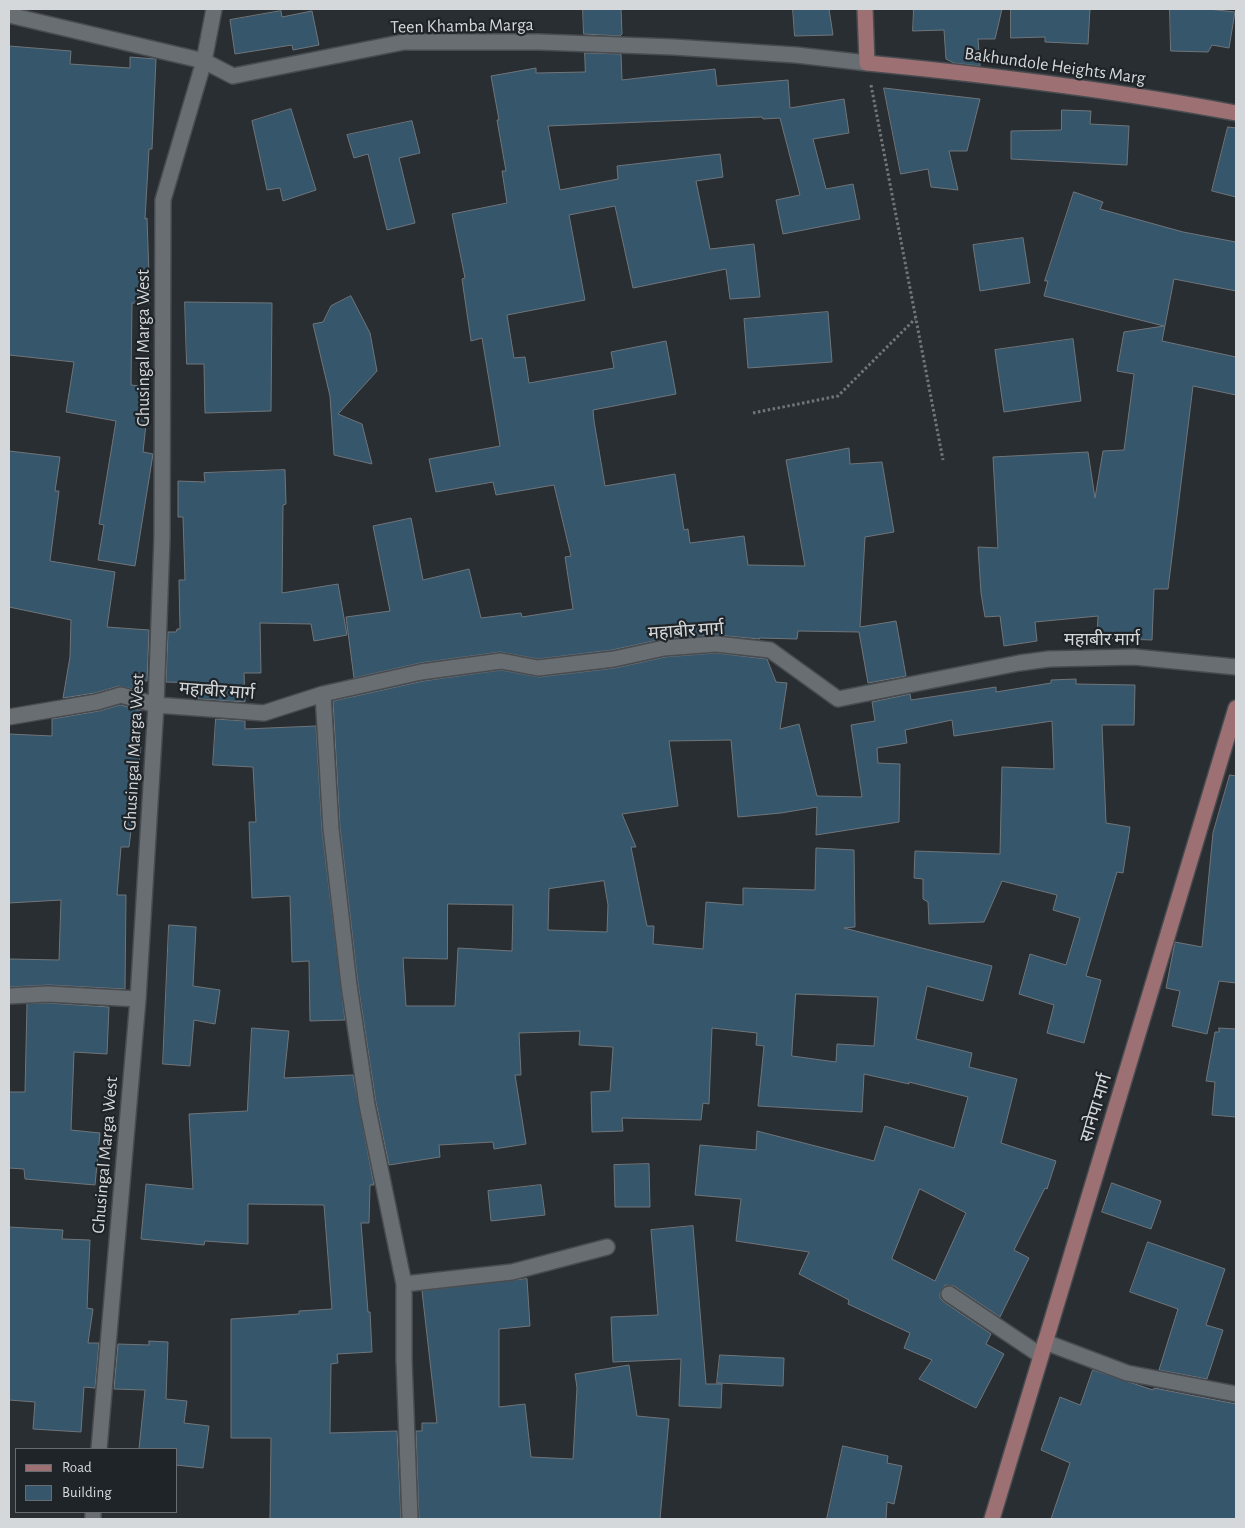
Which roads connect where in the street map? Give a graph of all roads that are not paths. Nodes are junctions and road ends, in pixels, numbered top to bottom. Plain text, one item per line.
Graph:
1 (214, 9) edge
2 (865, 9) edge
3 (9, 15) edge
4 (204, 61) junction
5 (867, 63) junction
6 (1236, 113) edge
7 (1236, 667) edge
8 (323, 694) junction
9 (156, 705) junction
10 (1236, 708) edge
11 (9, 717) edge
12 (9, 996) edge
13 (138, 999) junction
14 (607, 1247) dead end
15 (404, 1284) junction
16 (949, 1294) dead end
17 (1042, 1348) junction
18 (1236, 1394) edge
19 (99, 1448) edge
20 (410, 1519) edge
21 (992, 1519) edge

1 - 4 street, Ghusingal Marga West
2 - 5 main road
3 - 4 street, Teen Khamba Marga
4 - 5 street, Teen Khamba Marga
4 - 9 street, Ghusingal Marga West
5 - 6 main road, Bakhundole Heights Marg
7 - 8 street, महाबीर मार्ग
8 - 9 street, महाबीर मार्ग
8 - 15 street
9 - 11 street, महाबीर मार्ग
9 - 13 street, Ghusingal Marga West
10 - 17 main road, सानेपा मार्ग
12 - 13 street
13 - 19 street, Ghusingal Marga West
14 - 15 street
15 - 20 street
16 - 17 street
17 - 18 street
17 - 21 main road, सानेपा मार्ग

